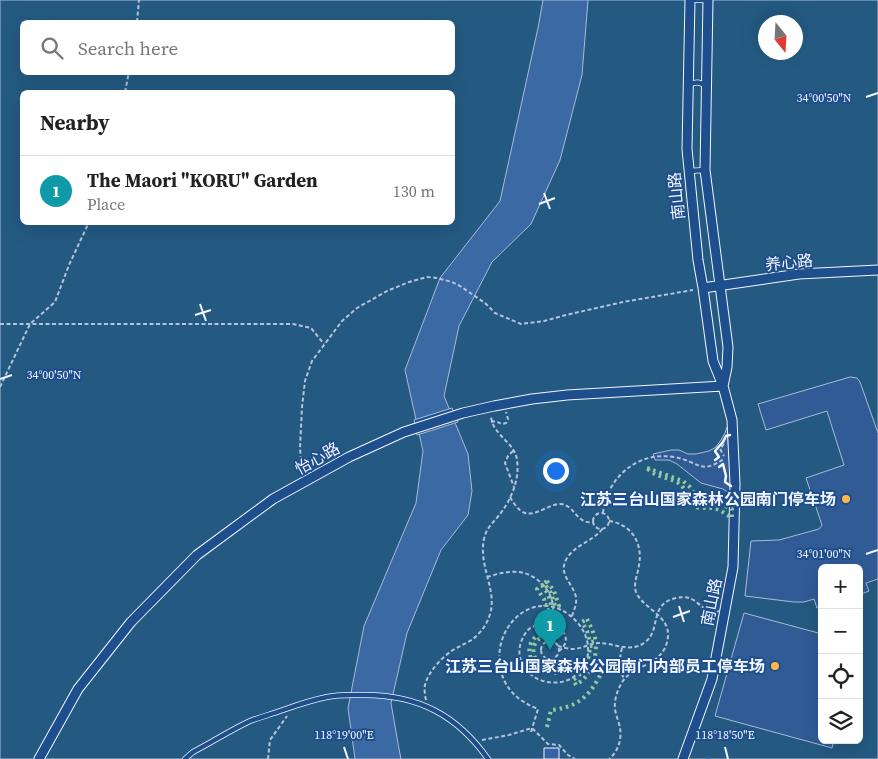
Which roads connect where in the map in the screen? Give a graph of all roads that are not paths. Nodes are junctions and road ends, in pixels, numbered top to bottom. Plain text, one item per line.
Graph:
1 (690, 0) edge
2 (695, 0) edge
3 (704, 0) edge
4 (708, 0) edge
5 (688, 86) junction
6 (706, 86) junction
7 (706, 170) junction
8 (689, 171) junction
9 (878, 270) edge
10 (720, 286) junction
11 (703, 288) junction
12 (724, 386) junction
13 (39, 759) edge
14 (185, 759) edge
15 (488, 759) edge
16 (683, 759) edge

1 - 5 street, 南山路
2 - 3 lane
4 - 6 street, 南山路
5 - 6 lane
5 - 8 street, 南山路
6 - 7 street, 南山路
7 - 8 lane
7 - 10 street, 南山路
8 - 11 street, 南山路
9 - 10 street, 养心路
10 - 11 street, 养心路
10 - 12 street, 南山路
11 - 12 street, 南山路
12 - 13 street, 怡心路
12 - 16 street, 南山路
14 - 15 lane

